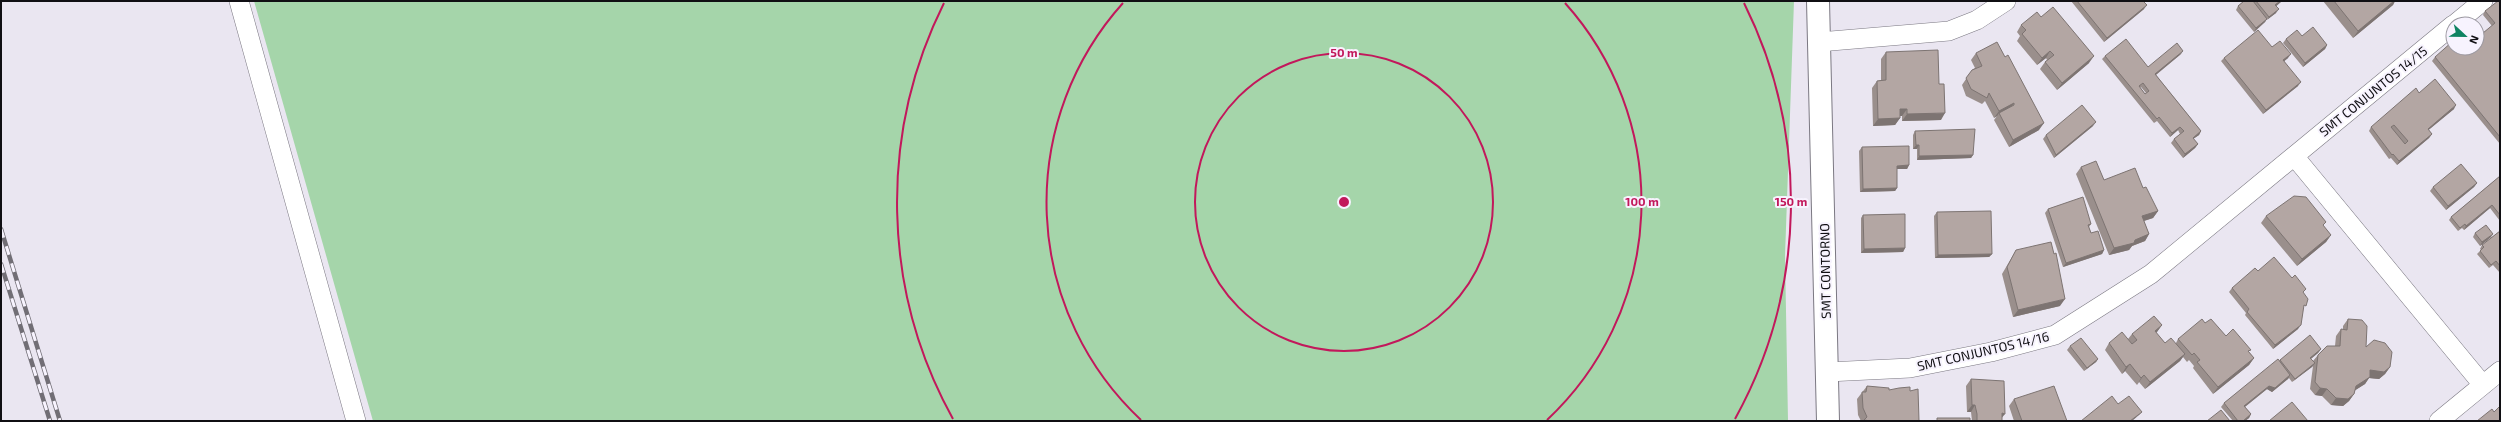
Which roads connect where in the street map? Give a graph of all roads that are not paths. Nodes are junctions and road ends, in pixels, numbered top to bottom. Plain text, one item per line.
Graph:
1 (239, 1) edge
2 (1818, 1) edge
3 (2006, 1) edge
4 (2483, 1) edge
5 (2465, 16) edge
6 (2445, 32) edge
7 (1819, 42) junction
8 (2294, 156) junction
9 (2500, 371) edge
10 (1827, 372) junction
11 (2483, 385) junction
12 (356, 421) edge
13 (1828, 421) edge
14 (2439, 421) edge

1 - 12 street
2 - 7 street, SMT CONTORNO
3 - 7 street
4 - 5 street, SMT CONJUNTOS 14/15
6 - 8 street, SMT CONJUNTOS 14/15
7 - 10 street, SMT CONTORNO
8 - 10 street, SMT CONJUNTOS 14/16
8 - 11 street
9 - 11 street
10 - 13 street, SMT CONTORNO
11 - 14 street

